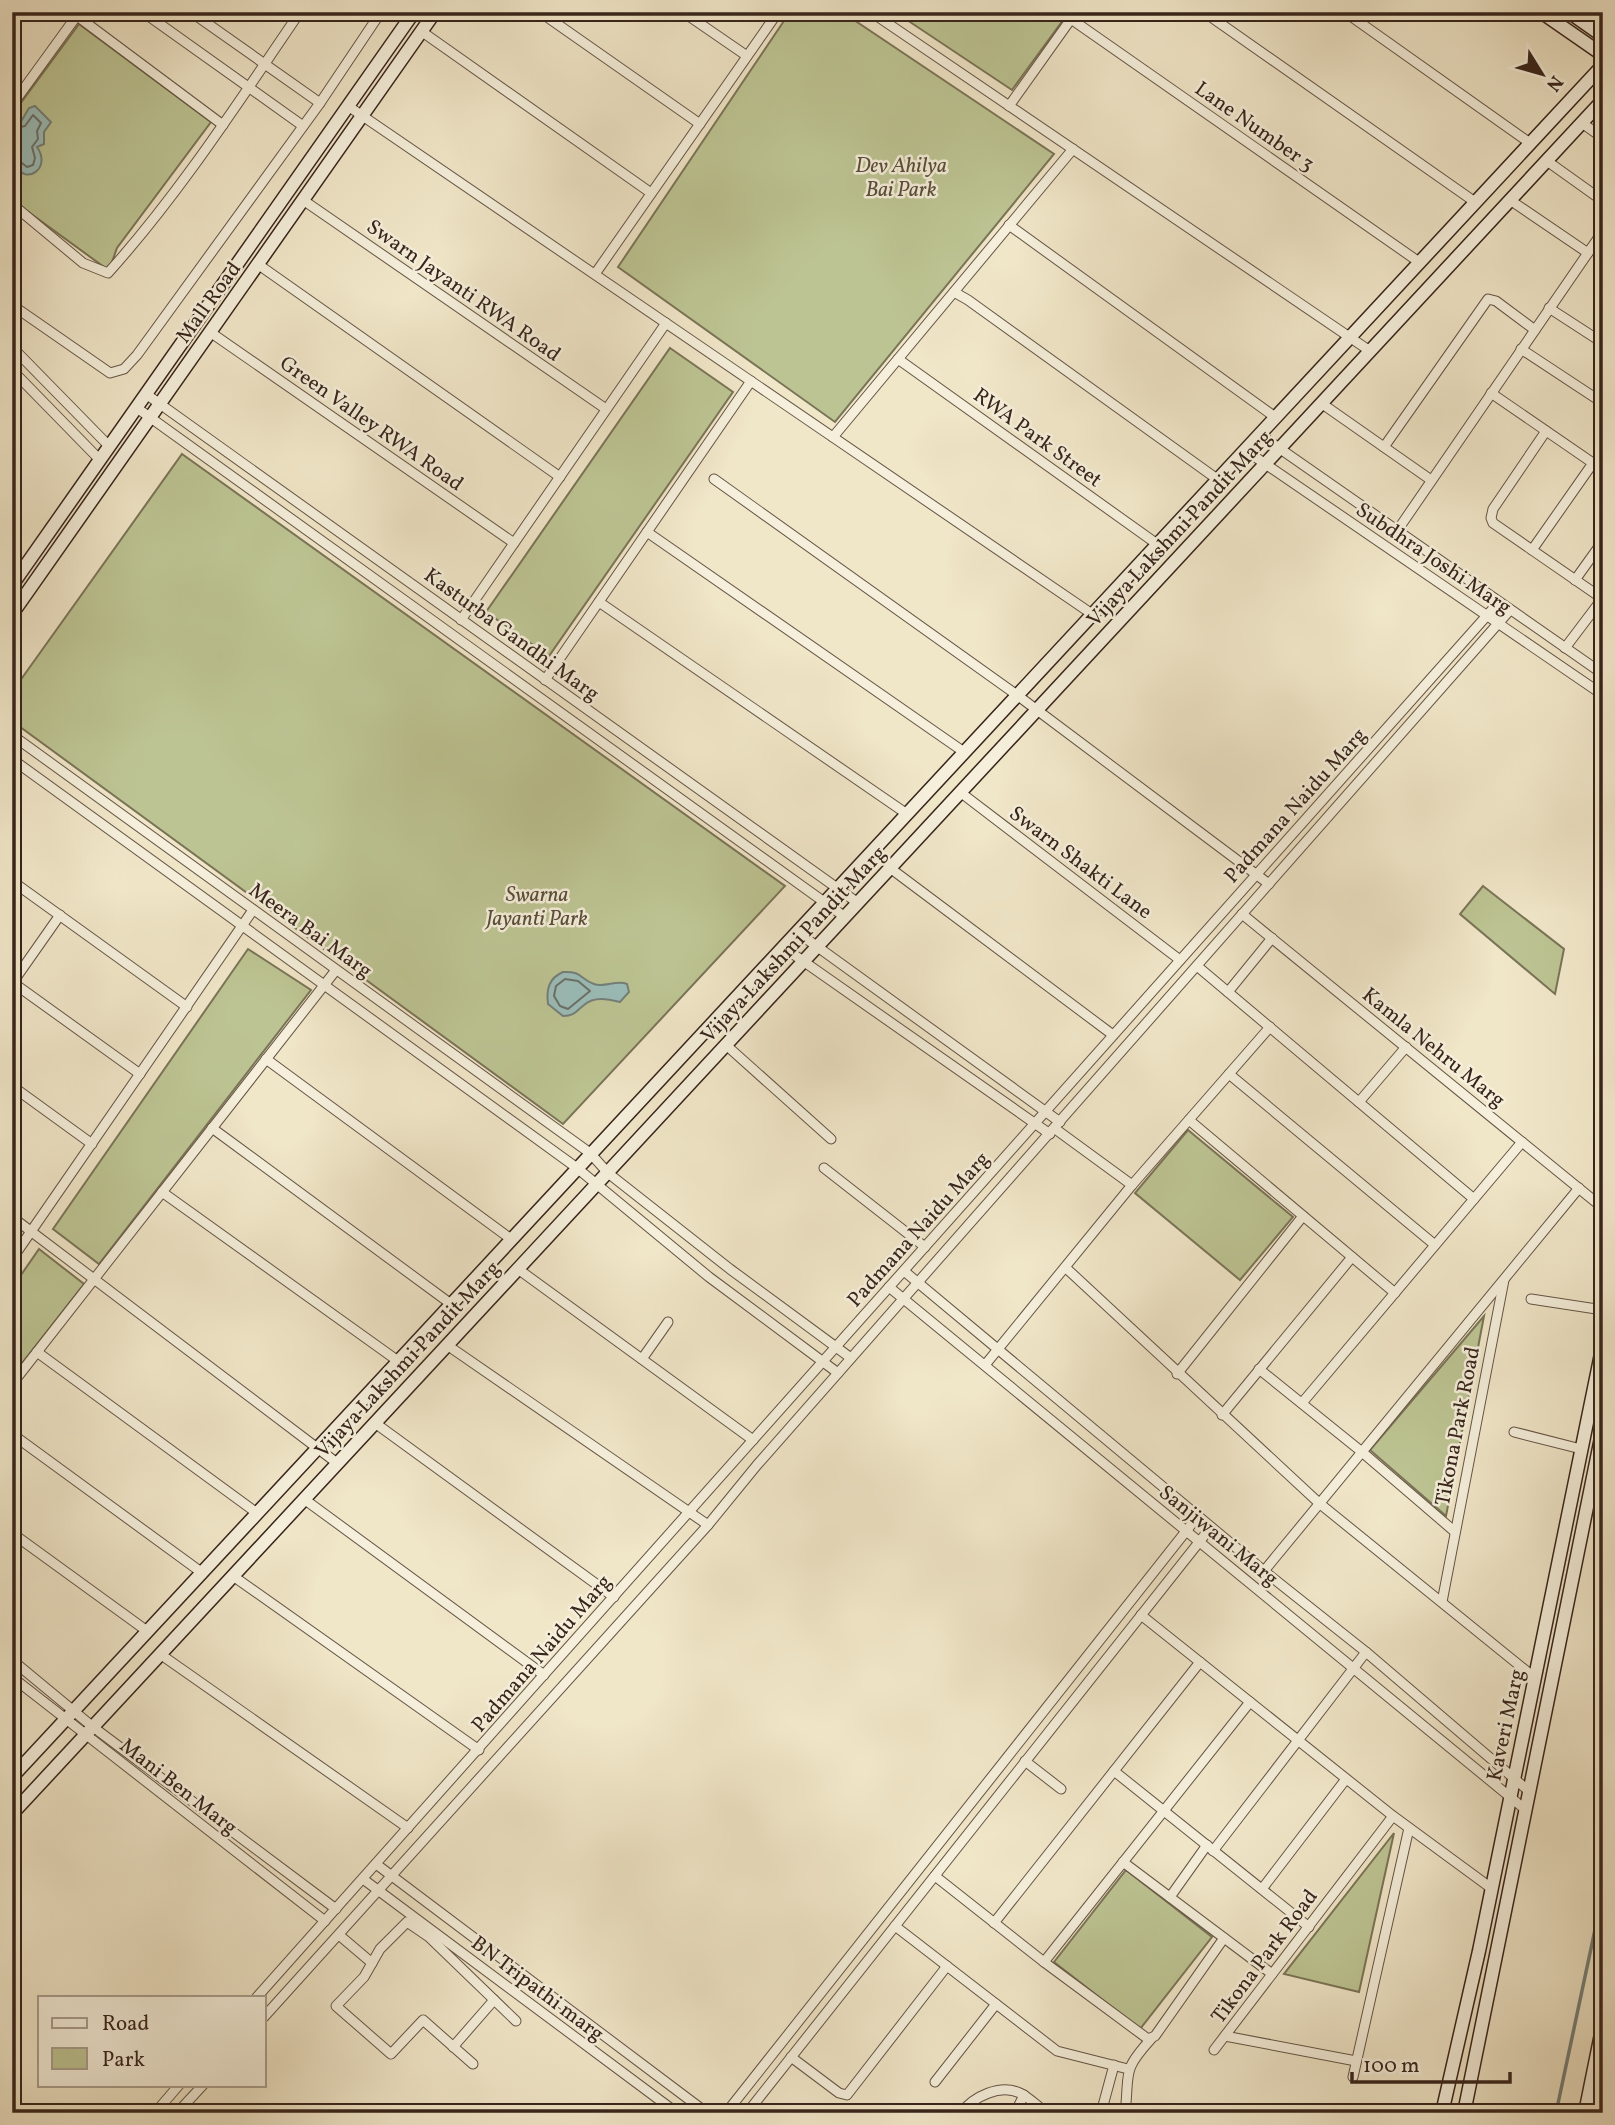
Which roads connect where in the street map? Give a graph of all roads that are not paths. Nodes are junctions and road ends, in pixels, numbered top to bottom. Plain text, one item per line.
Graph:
1 (143, 12) edge
2 (191, 12) edge
3 (300, 12) edge
4 (381, 12) edge
5 (414, 12) edge
6 (435, 12) edge
7 (540, 12) edge
8 (683, 12) edge
9 (778, 12) edge
10 (871, 12) edge
11 (1205, 12) edge
12 (1345, 12) edge
13 (1541, 12) edge
14 (1569, 12) edge
15 (78, 14) edge
16 (1073, 15) edge
17 (885, 16) edge
18 (421, 32) junction
19 (1603, 36) edge
20 (1603, 55) edge
21 (747, 57) junction
22 (264, 64) junction
23 (1603, 65) edge
24 (248, 87) junction
25 (1603, 100) edge
26 (320, 103) junction
27 (12, 105) edge
28 (348, 106) junction
29 (1009, 106) junction
30 (362, 115) junction
31 (1582, 123) junction
32 (700, 124) junction
33 (223, 125) junction
34 (303, 126) junction
35 (1603, 138) edge
36 (1530, 143) junction
37 (1073, 149) junction
38 (1547, 161) junction
39 (651, 193) junction
40 (303, 200) junction
41 (1510, 200) junction
42 (1603, 201) edge
43 (1475, 202) junction
44 (12, 204) edge
45 (1009, 225) junction
46 (1603, 231) edge
47 (1588, 253) junction
48 (1419, 262) junction
49 (259, 265) junction
50 (595, 274) junction
51 (954, 292) junction
52 (12, 304) edge
53 (1549, 309) junction
54 (666, 323) junction
55 (1535, 330) junction
56 (210, 332) junction
57 (1349, 337) junction
58 (1602, 340) edge
59 (12, 347) edge
60 (1521, 349) junction
61 (1370, 351) junction
62 (898, 359) junction
63 (12, 370) edge
64 (751, 381) junction
65 (1491, 393) junction
66 (146, 394) junction
67 (1321, 403) junction
68 (1603, 403) edge
69 (160, 404) junction
70 (136, 408) junction
71 (606, 409) junction
72 (150, 417) junction
73 (1275, 417) junction
74 (1546, 431) junction
75 (1259, 435) junction
76 (833, 437) junction
77 (109, 446) junction
78 (1384, 447) junction
79 (1279, 449) junction
80 (1245, 450) junction
81 (100, 460) junction
82 (1265, 464) junction
83 (1593, 464) junction
84 (1603, 470) edge
85 (560, 477) junction
86 (714, 479) dead end
87 (1217, 480) junction
88 (1431, 480) junction
89 (1397, 531) junction
90 (647, 532) junction
91 (1603, 541) edge
92 (514, 543) junction
93 (1157, 544) junction
94 (1532, 550) junction
95 (1576, 580) junction
96 (12, 585) edge
97 (1602, 599) edge
98 (599, 601) junction
99 (1499, 602) junction
100 (1510, 610) junction
101 (12, 614) edge
102 (1092, 614) junction
103 (1487, 616) junction
104 (461, 620) junction
105 (1498, 623) junction
106 (1565, 648) junction
107 (518, 660) junction
108 (1603, 674) edge
109 (509, 675) junction
110 (545, 680) junction
111 (1017, 695) junction
112 (1603, 695) edge
113 (1037, 710) junction
114 (12, 735) edge
115 (964, 752) junction
116 (12, 759) edge
117 (960, 792) junction
118 (907, 814) junction
119 (890, 868) junction
120 (1257, 874) junction
121 (12, 881) edge
122 (1269, 884) junction
123 (837, 888) junction
124 (824, 902) junction
125 (858, 903) junction
126 (253, 910) junction
127 (1242, 914) junction
128 (60, 915) junction
129 (845, 917) junction
130 (242, 926) junction
131 (797, 932) junction
132 (1272, 938) junction
133 (783, 947) junction
134 (817, 947) junction
135 (1180, 960) junction
136 (803, 961) junction
137 (1197, 965) junction
138 (336, 970) junction
139 (13, 982) edge
140 (324, 985) junction
141 (1228, 992) junction
142 (187, 1007) junction
143 (1270, 1027) junction
144 (1113, 1035) junction
145 (726, 1045) junction
146 (1406, 1047) junction
147 (266, 1059) junction
148 (140, 1074) junction
149 (1229, 1074) junction
150 (12, 1086) edge
151 (1359, 1102) junction
152 (1045, 1111) junction
153 (1189, 1120) junction
154 (1035, 1123) junction
155 (212, 1128) junction
156 (1054, 1128) junction
157 (831, 1139) dead end
158 (1522, 1142) junction
159 (92, 1144) junction
160 (590, 1153) junction
161 (577, 1168) junction
162 (824, 1168) dead end
163 (608, 1172) junction
164 (597, 1185) junction
165 (1132, 1185) junction
166 (1579, 1188) junction
167 (162, 1192) junction
168 (1474, 1199) junction
169 (1603, 1208) edge
170 (1303, 1216) junction
171 (12, 1217) edge
172 (32, 1231) junction
173 (511, 1239) junction
174 (1435, 1245) junction
175 (925, 1247) junction
176 (1352, 1257) junction
177 (12, 1259) edge
178 (518, 1269) junction
179 (1066, 1269) junction
180 (904, 1271) junction
181 (1504, 1278) junction
182 (94, 1279) junction
183 (918, 1283) junction
184 (890, 1287) junction
185 (1395, 1293) junction
186 (904, 1299) junction
187 (1531, 1299) dead end
188 (451, 1304) junction
189 (1603, 1310) edge
190 (668, 1322) dead end
191 (1603, 1344) edge
192 (447, 1345) junction
193 (836, 1347) junction
194 (998, 1349) junction
195 (37, 1352) junction
196 (851, 1358) junction
197 (642, 1359) junction
198 (398, 1361) junction
199 (823, 1362) junction
200 (985, 1365) junction
201 (1259, 1369) junction
202 (838, 1373) junction
203 (1177, 1374) junction
204 (12, 1384) edge
205 (1302, 1403) junction
206 (1222, 1415) junction
207 (375, 1423) junction
208 (1603, 1428) edge
209 (1514, 1432) dead end
210 (12, 1434) edge
211 (753, 1440) junction
212 (317, 1447) junction
213 (1581, 1449) junction
214 (1362, 1452) junction
215 (337, 1463) junction
216 (304, 1499) junction
217 (1319, 1503) junction
218 (689, 1512) junction
219 (257, 1513) junction
220 (1198, 1516) junction
221 (708, 1525) junction
222 (1211, 1527) junction
223 (1187, 1531) junction
224 (1454, 1531) junction
225 (12, 1533) edge
226 (1200, 1542) junction
227 (1264, 1571) junction
228 (201, 1572) junction
229 (233, 1576) junction
230 (614, 1597) junction
231 (1442, 1602) junction
232 (1141, 1615) junction
233 (147, 1631) junction
234 (1366, 1652) junction
235 (160, 1654) junction
236 (1200, 1662) junction
237 (14, 1664) edge
238 (1353, 1667) junction
239 (544, 1675) junction
240 (12, 1678) edge
241 (1535, 1678) junction
242 (1250, 1702) junction
243 (71, 1715) junction
244 (89, 1732) junction
245 (1298, 1741) junction
246 (479, 1750) junction
247 (1025, 1761) junction
248 (1114, 1771) junction
249 (12, 1777) edge
250 (1346, 1779) junction
251 (1514, 1779) junction
252 (1062, 1789) dead end
253 (1530, 1792) junction
254 (1510, 1797) junction
255 (1527, 1810) junction
256 (1163, 1811) junction
257 (12, 1814) edge
258 (1393, 1816) junction
259 (408, 1828) junction
260 (1409, 1828) junction
261 (1210, 1848) junction
262 (1123, 1862) junction
263 (376, 1864) junction
264 (392, 1876) junction
265 (935, 1876) junction
266 (363, 1879) junction
267 (1491, 1888) junction
268 (1262, 1889) junction
269 (379, 1891) junction
270 (1170, 1897) junction
271 (335, 1909) junction
272 (325, 1922) junction
273 (994, 1923) junction
274 (895, 1926) junction
275 (1308, 1927) junction
276 (339, 1935) junction
277 (1224, 1938) junction
278 (1044, 1962) junction
279 (372, 1963) junction
280 (947, 1966) junction
281 (489, 1972) junction
282 (1272, 1974) junction
283 (479, 1986) junction
284 (258, 1996) edge
285 (494, 2000) junction
286 (996, 2004) junction
287 (266, 2015) edge
288 (516, 2021) dead end
289 (1603, 2024) edge
290 (1225, 2036) junction
291 (1151, 2039) junction
292 (453, 2047) junction
293 (1214, 2050) dead end
294 (791, 2057) junction
295 (1356, 2061) junction
296 (472, 2064) dead end
297 (1114, 2065) junction
298 (1128, 2069) junction
299 (1353, 2077) dead end
300 (935, 2082) dead end
301 (178, 2086) edge
302 (202, 2086) edge
303 (1024, 2095) junction
304 (155, 2113) edge
305 (177, 2113) edge
306 (677, 2113) edge
307 (706, 2113) edge
308 (726, 2113) edge
309 (747, 2113) edge
310 (961, 2113) edge
311 (1014, 2113) edge
312 (1047, 2113) edge
313 (1101, 2113) edge
314 (1125, 2113) edge
315 (1442, 2113) edge
316 (1464, 2113) edge
317 (1585, 2113) edge

1 - 24 street
2 - 22 street
3 - 22 street
4 - 26 street
5 - 28 street, Mall Road
6 - 18 street, Mall Road
7 - 32 street
8 - 21 street
9 - 21 street
10 - 17 street
11 - 43 street
12 - 36 street
13 - 20 street
14 - 19 street
15 - 27 street
15 - 33 street
16 - 29 street
16 - 48 street, Lane Number 3
17 - 29 street
18 - 30 street, Mall Road
18 - 39 street
21 - 32 street
22 - 24 street
22 - 26 street
23 - 36 street, Vijaya Lakshmi Pandit Marg
24 - 33 street
24 - 34 street
25 - 31 street, Vijaya Lakshmi Pandit Marg
26 - 34 street
28 - 30 street
28 - 66 street, Mall Road
29 - 37 street
30 - 40 street, Mall Road
30 - 50 street
31 - 35 street
31 - 38 street, Vijaya Lakshmi Pandit Marg
32 - 39 street
33 - 44 street
34 - 52 street
36 - 43 street, Vijaya Lakshmi Pandit Marg
37 - 45 street
37 - 57 street
38 - 41 street, Vijaya Lakshmi Pandit Marg
38 - 42 street
39 - 50 street
40 - 49 street, Mall Road
40 - 71 street, Swarn Jayanti RWA Road
41 - 47 street
41 - 61 street, Vijaya Lakshmi Pandit Marg
43 - 48 street, Vijaya Lakshmi Pandit Marg
45 - 51 street
45 - 73 street
46 - 47 street
47 - 53 street
48 - 57 street, Vijaya Lakshmi Pandit Marg
49 - 56 street, Mall Road
49 - 85 street
50 - 54 street
51 - 62 street
51 - 87 street
53 - 55 street
53 - 58 street
54 - 64 street
54 - 71 street
55 - 60 street
55 - 78 street
56 - 69 street, Mall Road
56 - 92 street, Green Valley RWA Road
57 - 61 street
57 - 73 street, Vijaya Lakshmi Pandit Marg
59 - 77 street
60 - 65 street
60 - 68 street
61 - 67 street, Vijaya Lakshmi Pandit Marg
62 - 76 street
62 - 93 street, RWA Park Street
63 - 81 street
64 - 76 street
64 - 90 street
65 - 74 street
65 - 88 street
66 - 69 street, Kasturba Gandhi Marg
66 - 70 street, Mall Road
67 - 78 street
67 - 79 street, Vijaya Lakshmi Pandit Marg
69 - 72 street, Mall Road
69 - 104 street, Kasturba Gandhi Marg
70 - 72 street, Kasturba Gandhi Marg
70 - 77 street, Mall Road
71 - 85 street
72 - 101 street, Mall Road
72 - 109 street, Kasturba Gandhi Marg
73 - 75 street, Vijaya Lakshmi Pandit Marg
74 - 83 street
74 - 94 street
75 - 79 street, Subdhra Joshi Marg
75 - 80 street, Vijaya Lakshmi Pandit Marg
76 - 102 street
77 - 81 street, Mall Road
78 - 88 street
79 - 82 street, Vijaya Lakshmi Pandit Marg
79 - 89 street, Subdhra Joshi Marg
80 - 82 street, Subdhra Joshi Marg
80 - 87 street, Vijaya Lakshmi Pandit Marg
81 - 96 street, Mall Road
82 - 103 street, Subdhra Joshi Marg
82 - 113 street, Vijaya Lakshmi Pandit Marg
83 - 84 street
83 - 94 street
85 - 92 street
86 - 111 street
87 - 93 street, Vijaya Lakshmi Pandit Marg
88 - 89 street
89 - 99 street, Subdhra Joshi Marg
90 - 98 street
90 - 115 street
91 - 95 street
92 - 104 street
93 - 102 street, Vijaya Lakshmi Pandit Marg
94 - 95 street
95 - 97 street
97 - 106 street
98 - 110 street
98 - 118 street
99 - 100 street, Subdhra Joshi Marg
99 - 103 street, Padmana Naidu Marg
100 - 105 street, Padmana Naidu Marg
100 - 106 street, Subdhra Joshi Marg
102 - 111 street, Vijaya Lakshmi Pandit Marg
103 - 105 street, Subdhra Joshi Marg
103 - 120 street, Padmana Naidu Marg
104 - 107 street, Kasturba Gandhi Marg
105 - 112 street, Subdhra Joshi Marg
105 - 122 street, Padmana Naidu Marg
106 - 108 street, Subdhra Joshi Marg
107 - 109 street
107 - 110 street, Kasturba Gandhi Marg
109 - 124 street, Kasturba Gandhi Marg
110 - 123 street, Kasturba Gandhi Marg
111 - 113 street
111 - 115 street, Vijaya Lakshmi Pandit Marg
113 - 117 street, Vijaya Lakshmi Pandit Marg
113 - 120 street
114 - 126 street, Meera Bai Marg
115 - 118 street, Vijaya Lakshmi Pandit Marg
116 - 130 street, Meera Bai Marg
117 - 119 street, Vijaya Lakshmi Pandit Marg
117 - 135 street, Swarn Shakti Lane
118 - 123 street, Vijaya Lakshmi Pandit Marg
119 - 125 street, Vijaya Lakshmi Pandit Marg
119 - 144 street
120 - 122 street
120 - 135 street, Padmana Naidu Marg
121 - 128 street
122 - 127 street, Padmana Naidu Marg
123 - 124 street, Vijaya Lakshmi Pandit Marg
123 - 125 street, Kasturba Gandhi Marg
124 - 129 street, Kasturba Gandhi Marg
124 - 131 street, Vijaya Lakshmi Pandit Marg
125 - 129 street, Vijaya Lakshmi Pandit Marg
126 - 130 street
126 - 138 street, Meera Bai Marg
127 - 132 street, Kamla Nehru Marg
127 - 137 street, Padmana Naidu Marg
128 - 139 street
128 - 142 street
129 - 134 street, Vijaya Lakshmi Pandit Marg
130 - 140 street, Meera Bai Marg
130 - 142 street
131 - 133 street, Vijaya Lakshmi Pandit Marg
131 - 134 street
132 - 141 street
132 - 146 street, Kamla Nehru Marg
133 - 136 street
133 - 160 street, Vijaya Lakshmi Pandit Marg
134 - 136 street, Vijaya Lakshmi Pandit Marg
134 - 152 street
135 - 144 street, Padmana Naidu Marg
136 - 145 street, Vijaya Lakshmi Pandit Marg
136 - 154 street
137 - 141 street
137 - 156 street, Padmana Naidu Marg
138 - 140 street
138 - 160 street, Meera Bai Marg
139 - 148 street
140 - 147 street
140 - 161 street, Meera Bai Marg
141 - 143 street
142 - 148 street
143 - 149 street
143 - 151 street
144 - 152 street, Padmana Naidu Marg
145 - 157 street
145 - 163 street, Vijaya Lakshmi Pandit Marg
146 - 151 street
146 - 158 street, Kamla Nehru Marg
147 - 155 street
147 - 173 street
148 - 159 street
149 - 153 street
149 - 174 street
150 - 159 street
151 - 168 street
152 - 154 street, Padmana Naidu Marg
152 - 156 street
153 - 165 street
153 - 170 street
154 - 156 street
154 - 175 street, Padmana Naidu Marg
155 - 167 street
155 - 188 street
156 - 165 street
156 - 183 street, Padmana Naidu Marg
158 - 166 street, Kamla Nehru Marg
158 - 168 street
159 - 172 street
160 - 161 street, Vijaya Lakshmi Pandit Marg
160 - 163 street, Meera Bai Marg
161 - 164 street, Meera Bai Marg
161 - 173 street, Vijaya Lakshmi Pandit Marg
162 - 175 street
163 - 164 street, Vijaya Lakshmi Pandit Marg
163 - 193 street, Meera Bai Marg
164 - 178 street, Vijaya Lakshmi Pandit Marg
164 - 199 street, Meera Bai Marg
165 - 179 street
166 - 169 street, Kamla Nehru Marg
166 - 181 street, Tikona Park Road
167 - 182 street
167 - 198 street
168 - 174 street
170 - 176 street
170 - 203 street
171 - 172 street
172 - 177 street
172 - 182 street
173 - 188 street, Vijaya Lakshmi Pandit Marg
174 - 185 street
175 - 180 street, Padmana Naidu Marg
176 - 185 street
176 - 201 street
178 - 192 street, Vijaya Lakshmi Pandit Marg
178 - 197 street
179 - 194 street
179 - 203 street
180 - 183 street, Sanjiwani Marg
180 - 184 street, Padmana Naidu Marg
181 - 214 street, Tikona Park Road
181 - 224 street, Tikona Park Road
182 - 195 street
182 - 212 street
183 - 186 street, Padmana Naidu Marg
183 - 194 street, Sanjiwani Marg
184 - 186 street, Sanjiwani Marg
184 - 193 street, Padmana Naidu Marg
185 - 205 street
186 - 196 street, Padmana Naidu Marg
186 - 200 street, Sanjiwani Marg
187 - 189 street
188 - 198 street, Vijaya Lakshmi Pandit Marg
190 - 197 street
191 - 213 street, Kaveri Marg
192 - 207 street, Vijaya Lakshmi Pandit Marg
192 - 218 street
193 - 196 street, Meera Bai Marg
193 - 199 street, Padmana Naidu Marg
194 - 200 street
194 - 220 street, Sanjiwani Marg
195 - 204 street
195 - 219 street
196 - 202 street, Padmana Naidu Marg
197 - 211 street
198 - 212 street, Vijaya Lakshmi Pandit Marg
199 - 202 street, Meera Bai Marg
199 - 211 street, Padmana Naidu Marg
200 - 223 street, Sanjiwani Marg
201 - 205 street
201 - 206 street
202 - 221 street, Padmana Naidu Marg
203 - 206 street
205 - 214 street
206 - 217 street
207 - 215 street, Vijaya Lakshmi Pandit Marg
207 - 230 street
208 - 253 street, Kaveri Marg
209 - 213 street
210 - 228 street
211 - 218 street, Padmana Naidu Marg
212 - 215 street
212 - 219 street, Vijaya Lakshmi Pandit Marg
213 - 241 street, Kaveri Marg
214 - 217 street
214 - 224 street, Tikona Park Road
215 - 216 street, Vijaya Lakshmi Pandit Marg
216 - 229 street, Vijaya Lakshmi Pandit Marg
216 - 239 street
217 - 227 street
217 - 231 street
218 - 221 street
218 - 230 street, Padmana Naidu Marg
219 - 228 street, Vijaya Lakshmi Pandit Marg
220 - 222 street, Sanjiwani Marg
220 - 223 street
221 - 264 street, Padmana Naidu Marg
222 - 226 street
222 - 227 street, Sanjiwani Marg
223 - 226 street, Sanjiwani Marg
223 - 308 street
224 - 231 street
225 - 233 street
226 - 232 street
226 - 238 street, Sanjiwani Marg
227 - 234 street, Sanjiwani Marg
228 - 233 street, Vijaya Lakshmi Pandit Marg
229 - 235 street, Vijaya Lakshmi Pandit Marg
229 - 246 street
230 - 239 street, Padmana Naidu Marg
231 - 241 street
232 - 236 street
232 - 247 street
233 - 243 street, Vijaya Lakshmi Pandit Marg
234 - 238 street
234 - 251 street, Sanjiwani Marg
235 - 244 street, Vijaya Lakshmi Pandit Marg
235 - 259 street
236 - 242 street
236 - 248 street
237 - 243 street, Mani Ben Marg
238 - 245 street
238 - 254 street, Sanjiwani Marg
239 - 246 street, Padmana Naidu Marg
240 - 243 street, Mani Ben Marg
241 - 251 street, Kaveri Marg
242 - 245 street
242 - 256 street
243 - 244 street, Mani Ben Marg
243 - 249 street, Vijaya Lakshmi Pandit Marg
244 - 257 street, Vijaya Lakshmi Pandit Marg
244 - 271 street
244 - 272 street, Mani Ben Marg
245 - 250 street
245 - 261 street
246 - 259 street, Padmana Naidu Marg
247 - 252 street
247 - 265 street
248 - 256 street
248 - 273 street
250 - 258 street
250 - 268 street
251 - 253 street, Sanjiwani Marg
251 - 254 street, Kaveri Marg
253 - 255 street, Kaveri Marg
254 - 255 street, Sanjiwani Marg
254 - 267 street, Kaveri Marg
255 - 316 street, Kaveri Marg
256 - 261 street
256 - 262 street
258 - 260 street
258 - 275 street, Tikona Park Road
259 - 263 street, Padmana Naidu Marg
260 - 267 street
260 - 295 street
261 - 268 street
261 - 270 street
262 - 270 street
262 - 278 street
263 - 264 street
263 - 266 street, Padmana Naidu Marg
264 - 269 street, Padmana Naidu Marg
264 - 307 street
265 - 273 street
265 - 274 street
266 - 269 street
266 - 271 street
267 - 315 street, Kaveri Marg
268 - 275 street
269 - 276 street
269 - 281 street, BN Tripathi marg
270 - 277 street
271 - 272 street
272 - 284 street
273 - 278 street
274 - 280 street
274 - 294 street
275 - 282 street, Tikona Park Road
276 - 279 street
276 - 287 street
277 - 282 street
277 - 291 street
278 - 291 street
279 - 283 street
279 - 292 street
280 - 286 street
280 - 294 street
281 - 283 street
281 - 306 street, BN Tripathi marg
282 - 290 street, Tikona Park Road
283 - 285 street
285 - 288 street
285 - 292 street
286 - 297 street
286 - 300 street
289 - 317 street
290 - 293 street, Tikona Park Road
290 - 295 street
291 - 298 street
292 - 296 street
294 - 309 street
295 - 299 street
297 - 298 street
297 - 313 street
298 - 314 street
301 - 304 street
302 - 305 street
303 - 310 street
303 - 311 street
303 - 312 street

